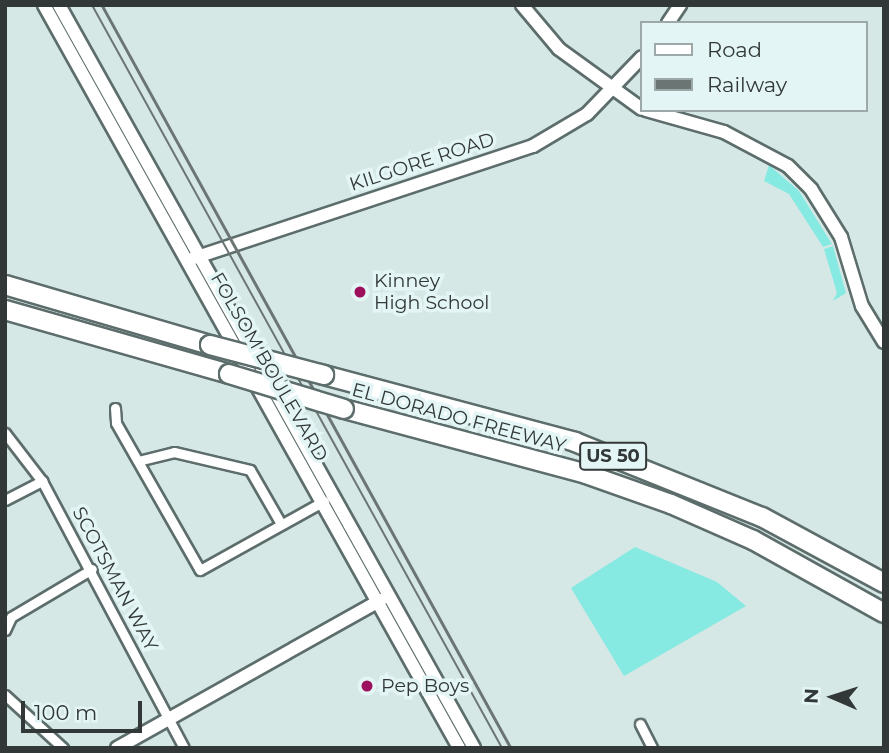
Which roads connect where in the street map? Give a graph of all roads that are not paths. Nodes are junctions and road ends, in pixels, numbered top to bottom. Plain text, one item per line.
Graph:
1 (44, 5) edge
2 (59, 5) edge
3 (522, 5) edge
4 (680, 5) edge
5 (669, 21) edge
6 (66, 38) junction
7 (640, 59) edge
8 (90, 61) junction
9 (613, 92) junction
10 (640, 107) edge
11 (654, 112) edge
12 (193, 258) junction
13 (5, 285) edge
14 (5, 310) edge
15 (884, 342) edge
16 (115, 408) dead end
17 (5, 433) edge
18 (138, 461) junction
19 (42, 481) junction
20 (328, 499) junction
21 (5, 500) edge
22 (281, 524) junction
23 (92, 569) junction
24 (884, 583) edge
25 (382, 599) junction
26 (884, 613) edge
27 (5, 630) edge
28 (5, 695) edge
29 (169, 719) junction
30 (640, 724) dead end
31 (62, 748) edge
32 (117, 748) edge
33 (184, 748) edge
34 (459, 748) edge
35 (474, 748) edge
36 (652, 748) edge

1 - 6 main road
2 - 8 main road, FOLSOM BOULEVARD
3 - 9 main road
4 - 5 main road
6 - 8 main road
6 - 12 main road, FOLSOM BOULEVARD
7 - 9 main road, KILGORE ROAD
8 - 12 main road, FOLSOM BOULEVARD
9 - 10 main road
9 - 12 main road, KILGORE ROAD
11 - 15 main road
12 - 20 main road, FOLSOM BOULEVARD
13 - 24 highway, EL DORADO FREEWAY / US 50, bridge
14 - 26 highway, EL DORADO FREEWAY / US 50, bridge
16 - 18 street
17 - 19 street, SCOTSMAN WAY
18 - 22 street
18 - 22 street
19 - 21 street
19 - 23 street, SCOTSMAN WAY
20 - 22 street
20 - 25 main road, FOLSOM BOULEVARD
23 - 27 street
23 - 29 street, SCOTSMAN WAY
25 - 29 main road
25 - 34 main road, FOLSOM BOULEVARD
25 - 35 main road, FOLSOM BOULEVARD
28 - 31 street
29 - 32 main road
29 - 33 street, SCOTSMAN WAY
30 - 36 street

